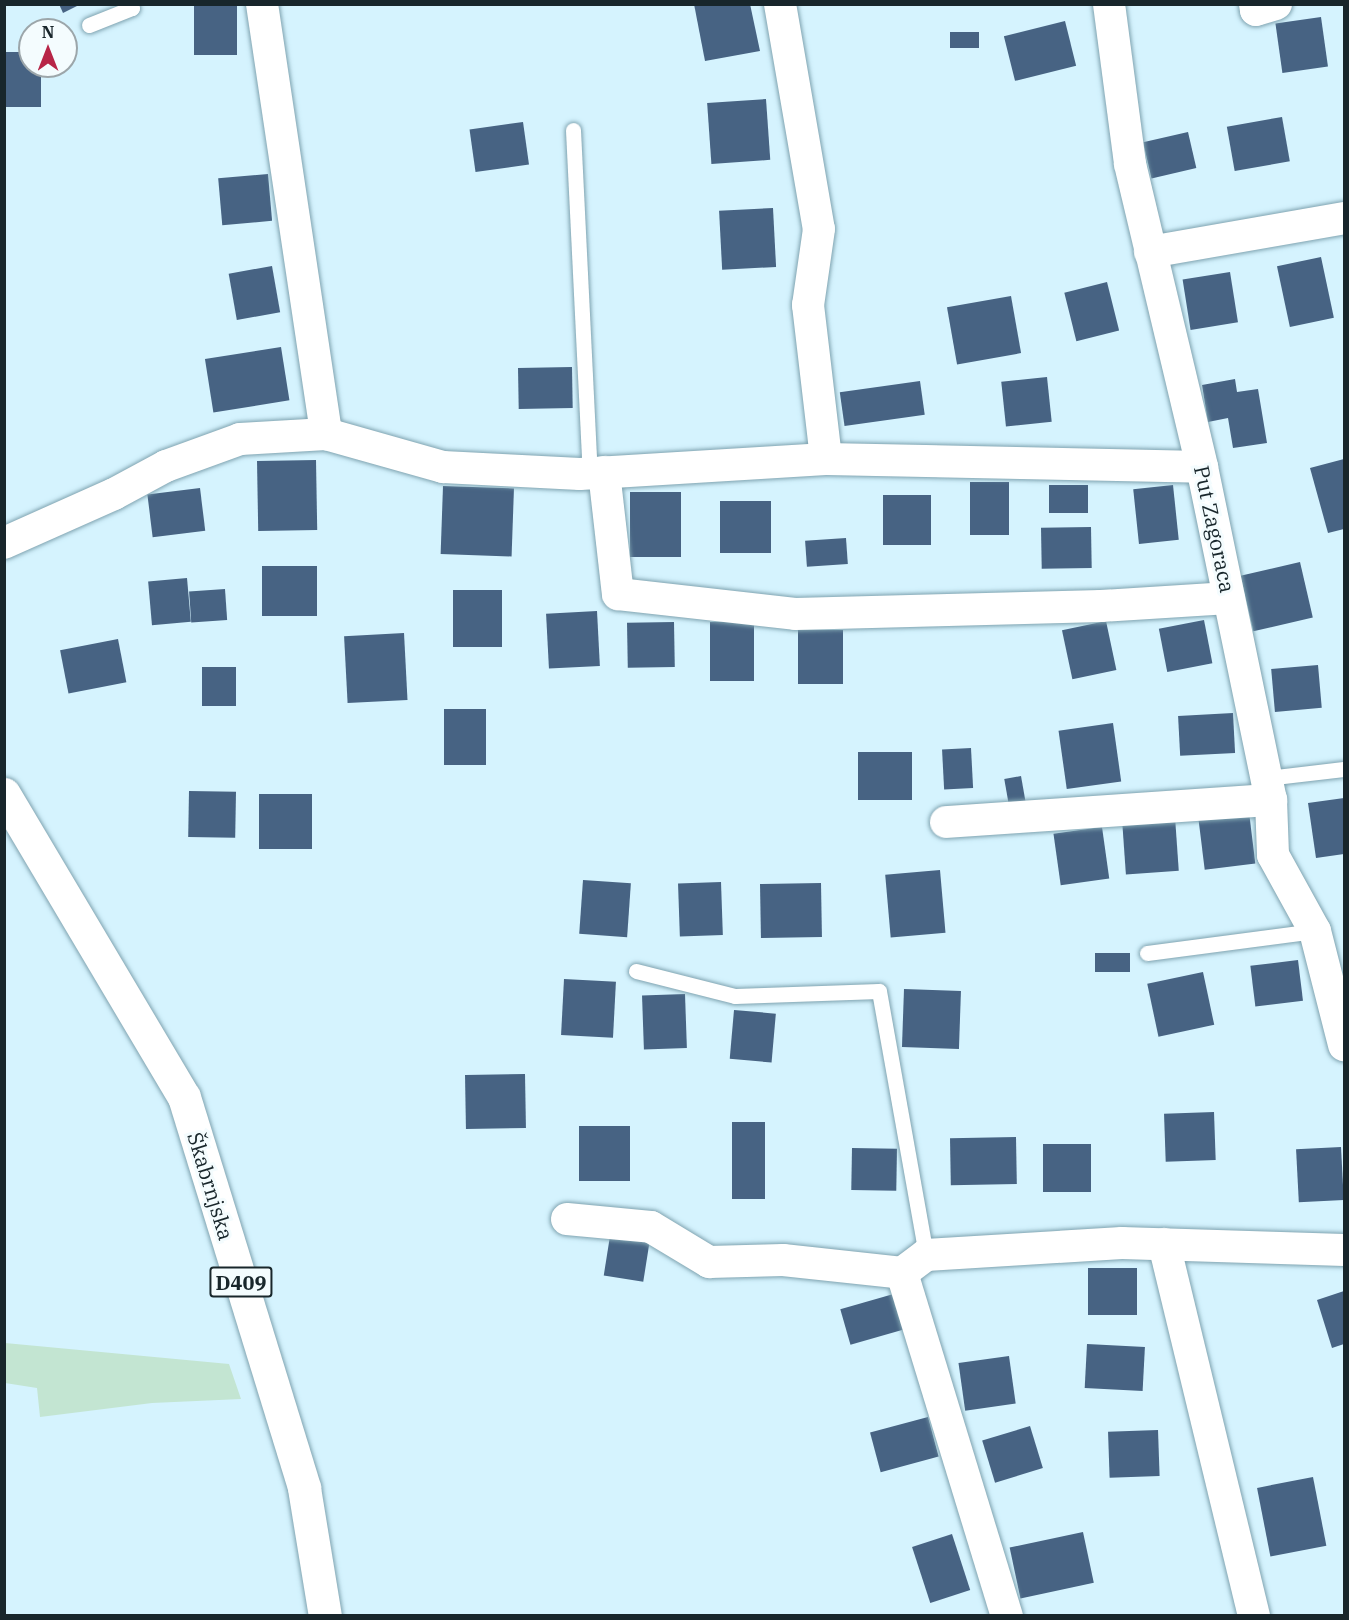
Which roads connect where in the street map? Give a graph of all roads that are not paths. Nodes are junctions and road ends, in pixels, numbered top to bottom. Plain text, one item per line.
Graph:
1 (130, 4) edge
2 (262, 4) edge
3 (780, 4) edge
4 (1109, 4) edge
5 (1255, 4) edge
6 (1276, 4) edge
7 (89, 25) dead end
8 (573, 130) dead end
9 (1344, 218) edge
10 (1150, 252) junction
11 (326, 434) junction
12 (826, 459) junction
13 (1202, 467) junction
14 (597, 473) junction
15 (4, 543) edge
16 (1229, 598) junction
17 (1344, 768) edge
18 (1269, 789) junction
19 (4, 794) edge
20 (946, 822) dead end
21 (1315, 931) junction
22 (1147, 953) dead end
23 (636, 971) dead end
24 (1344, 1045) edge
25 (567, 1219) dead end
26 (1164, 1244) junction
27 (1344, 1250) edge
28 (914, 1264) junction
29 (325, 1616) edge
30 (1007, 1616) edge
31 (1254, 1616) edge

1 - 7 lane
2 - 11 street
3 - 12 street
4 - 10 street, Put Zagoraca
5 - 6 street
8 - 14 lane
9 - 10 street
10 - 13 street, Put Zagoraca
11 - 14 street
11 - 15 street
12 - 13 street
12 - 14 street
13 - 16 street, Put Zagoraca
14 - 16 street
16 - 18 street, Put Zagoraca
17 - 18 lane
18 - 20 street
18 - 21 street, Put Zagoraca
19 - 29 main road, Škabrnjska / D409
21 - 22 lane
21 - 24 street, Put Zagoraca
23 - 28 lane
25 - 28 street
26 - 27 street
26 - 28 street
26 - 31 street
28 - 30 street

